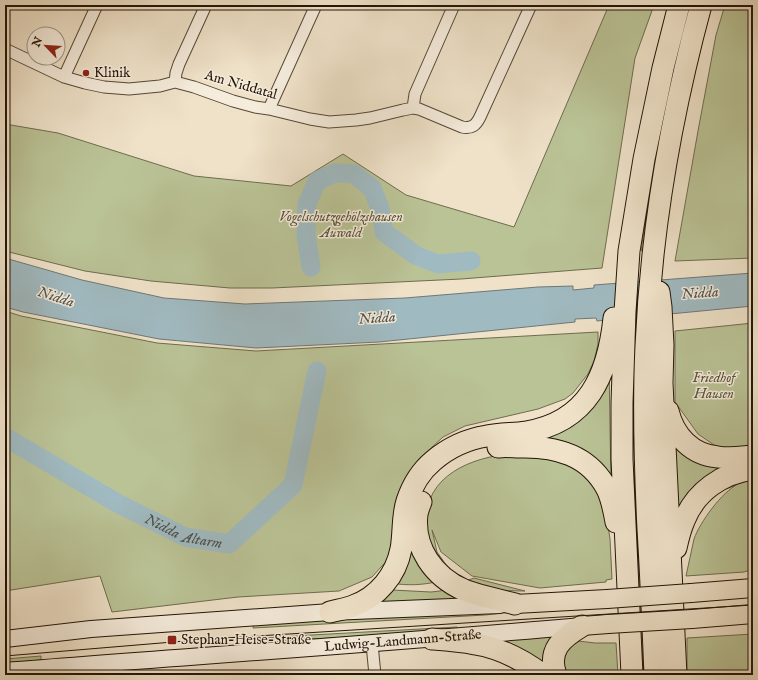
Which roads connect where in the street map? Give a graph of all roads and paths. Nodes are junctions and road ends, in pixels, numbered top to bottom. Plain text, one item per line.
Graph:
1 (97, 5) edge
2 (206, 5) edge
3 (316, 5) edge
4 (454, 5) edge
5 (531, 5) edge
6 (679, 5) edge
7 (701, 5) edge
8 (5, 49) edge
9 (64, 77) junction
10 (176, 82) junction
11 (413, 108) junction
12 (269, 109) junction
13 (654, 346) junction
14 (616, 349) junction
15 (662, 383) junction
16 (753, 456) edge
17 (753, 469) edge
18 (626, 564) junction
19 (672, 566) junction
20 (753, 588) edge
21 (515, 604) junction
22 (330, 612) junction
23 (753, 614) edge
24 (582, 626) junction
25 (5, 639) edge
26 (432, 639) junction
27 (372, 644) junction
28 (677, 669) edge
29 (5, 671) edge
30 (375, 675) edge
31 (543, 675) edge
32 (556, 675) edge
33 (632, 675) edge
34 (655, 675) edge

1 - 9 street
2 - 10 street
3 - 12 street
4 - 11 street
5 - 11 street, Am Niddatal
6 - 14 highway
7 - 13 highway
8 - 9 street, Am Niddatal
9 - 10 street, Am Niddatal
10 - 12 street, Am Niddatal
11 - 12 street, Am Niddatal
13 - 15 highway
13 - 34 highway
14 - 18 highway
14 - 22 highway
15 - 16 highway
15 - 19 highway
17 - 19 highway
18 - 21 highway
18 - 33 highway
19 - 28 highway
20 - 21 main road, bridge
21 - 22 main road
22 - 25 main road
23 - 24 main road, Ludwig-Landmann-Straße, bridge
24 - 26 main road, Ludwig-Landmann-Straße
24 - 32 highway
26 - 27 main road, Ludwig-Landmann-Straße
26 - 31 highway
27 - 29 main road, Ludwig-Landmann-Straße
27 - 30 street

